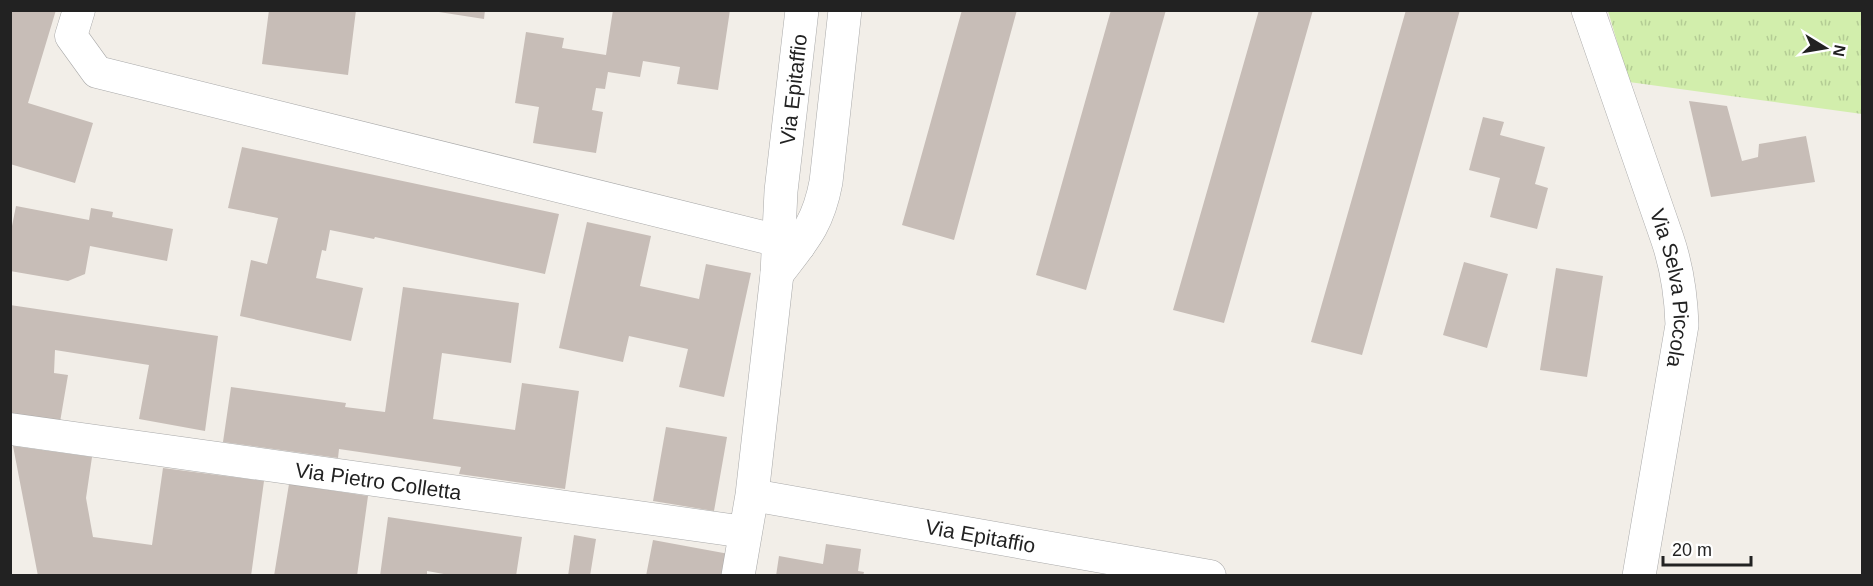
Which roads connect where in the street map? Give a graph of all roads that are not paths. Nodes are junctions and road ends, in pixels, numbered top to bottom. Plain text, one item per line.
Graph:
1 (79, 10) edge
2 (802, 10) edge
3 (845, 10) edge
4 (1588, 10) edge
5 (788, 243) junction
6 (10, 429) edge
7 (752, 495) junction
8 (745, 532) junction
9 (738, 576) edge
10 (1210, 576) edge
11 (1639, 576) edge

1 - 5 street
2 - 5 street, Via Epitaffio
3 - 5 street, Via Epitaffio
4 - 11 street, Via Selva Piccola
5 - 7 street, Via Epitaffio
6 - 8 street, Via Pietro Colletta
7 - 8 street, Via Epitaffio
7 - 10 street, Via Epitaffio
8 - 9 street, Via Epitaffio

